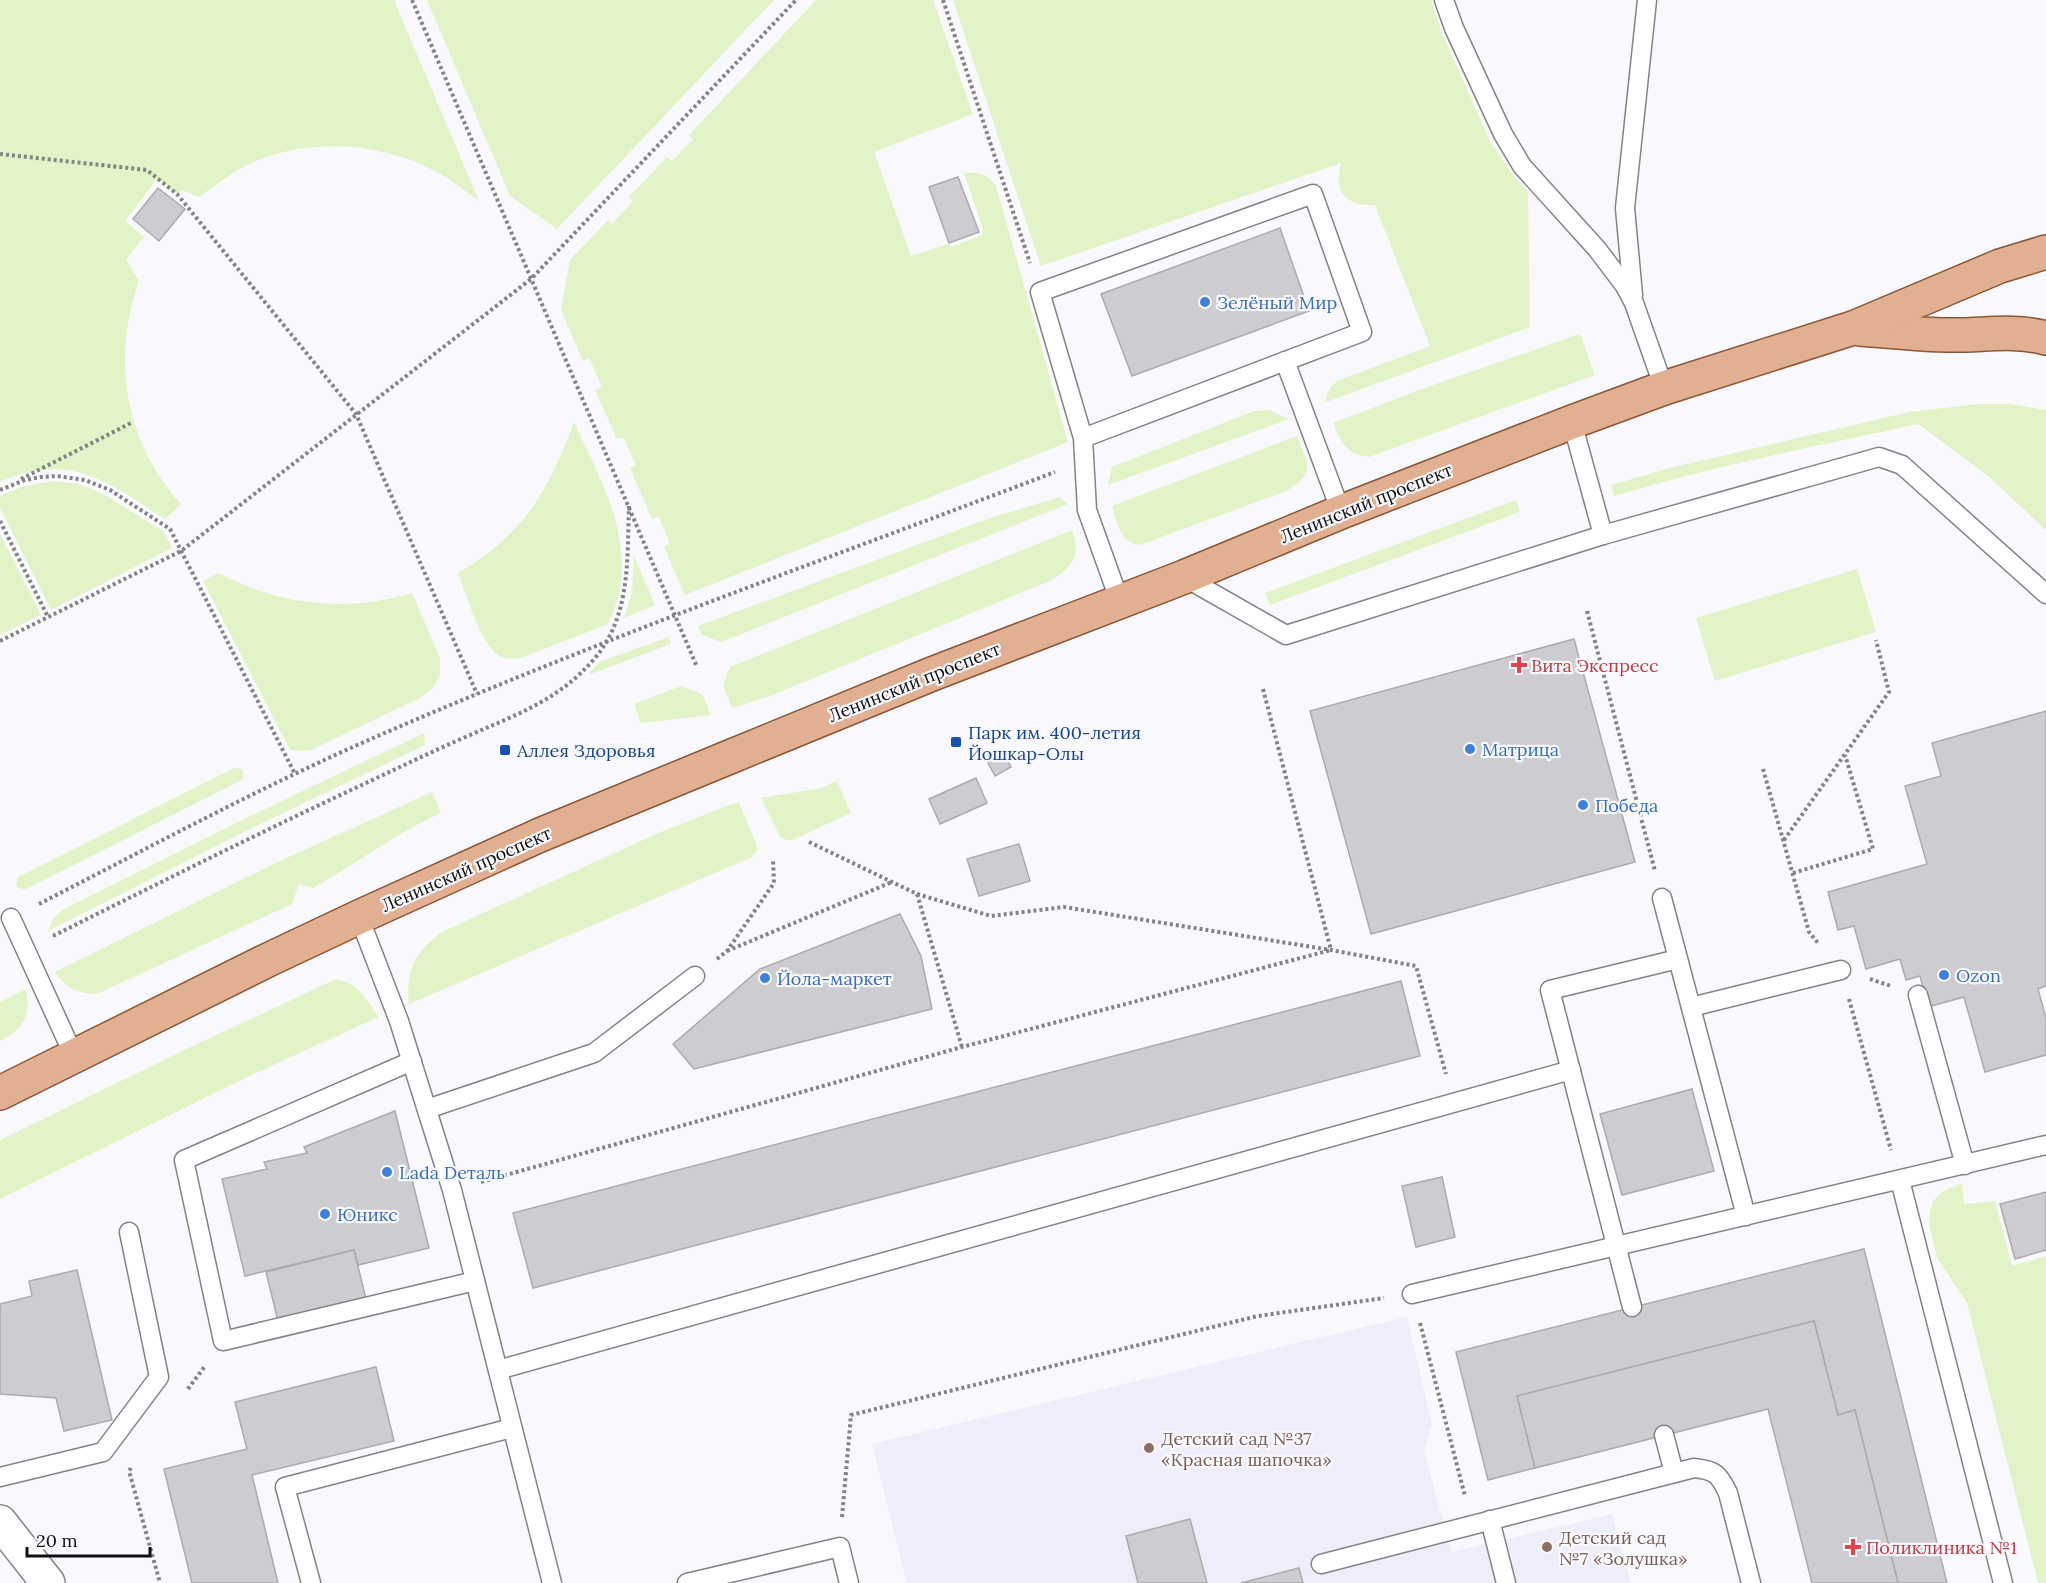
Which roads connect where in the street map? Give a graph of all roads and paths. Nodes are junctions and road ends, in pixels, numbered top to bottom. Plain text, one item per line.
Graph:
1 (412, 0) edge
2 (796, 0) edge
3 (943, 0) edge
4 (1444, 0) edge
5 (1647, 0) edge
6 (0, 154) edge
7 (2046, 252) edge
8 (531, 279) junction
9 (1040, 292) junction
10 (1634, 303) junction
11 (1853, 328) junction
12 (2046, 338) edge
13 (1286, 361) junction
14 (1664, 388) junction
15 (356, 414) junction
16 (133, 422) dead end
17 (1572, 422) junction
18 (1083, 438) junction
19 (1084, 461) junction
20 (7, 486) junction
21 (0, 490) edge
22 (629, 506) junction
23 (1341, 512) junction
24 (0, 521) edge
25 (1603, 535) junction
26 (181, 551) junction
27 (1184, 576) junction
28 (2046, 594) edge
29 (1120, 602) junction
30 (1587, 610) dead end
31 (675, 616) junction
32 (48, 617) junction
33 (1876, 640) dead end
34 (0, 642) edge
35 (604, 643) junction
36 (697, 667) dead end
37 (1263, 688) dead end
38 (477, 694) junction
39 (1844, 755) junction
40 (295, 774) junction
41 (1784, 840) dead end
42 (808, 842) dead end
43 (773, 859) dead end
44 (1793, 873) dead end
45 (892, 882) junction
46 (917, 894) junction
47 (1662, 898) joint
48 (359, 917) junction
49 (11, 918) joint
50 (26, 950) junction
51 (1331, 950) junction
52 (728, 951) junction
53 (1678, 959) junction
54 (1840, 970) joint
55 (694, 976) joint
56 (1918, 995) joint
57 (1691, 1007) junction
58 (962, 1047) junction
59 (74, 1056) junction
60 (412, 1061) junction
61 (1571, 1071) junction
62 (0, 1094) edge
63 (1454, 1103) junction
64 (427, 1109) junction
65 (2046, 1145) edge
66 (1965, 1165) junction
67 (1900, 1180) junction
68 (452, 1190) junction
69 (1746, 1216) junction
70 (129, 1232) dead end
71 (1616, 1246) junction
72 (475, 1281) junction
73 (1412, 1294) junction
74 (1632, 1308) dead end
75 (223, 1341) junction
76 (498, 1370) junction
77 (183, 1397) dead end
78 (512, 1428) junction
79 (1664, 1435) dead end
80 (136, 1462) dead end
81 (1674, 1473) junction
82 (0, 1477) edge
83 (0, 1522) edge
84 (1482, 1522) junction
85 (840, 1547) junction
86 (1321, 1564) dead end
87 (48, 1583) edge
88 (160, 1583) edge
89 (311, 1583) edge
90 (552, 1583) edge
91 (687, 1583) edge
92 (849, 1583) edge
93 (1506, 1583) edge
94 (1751, 1583) edge
95 (2003, 1583) edge

1 - 8 path
2 - 8 path
3 - 9 path
4 - 10 lane
5 - 10 lane
6 - 15 path
7 - 11 main road, Ленинский проспект
8 - 15 path
8 - 22 path
9 - 13 lane
9 - 18 lane
10 - 14 lane
11 - 12 main road, Ленинский проспект
11 - 14 main road, Ленинский проспект
13 - 18 lane
13 - 23 lane
14 - 17 main road, Ленинский проспект
15 - 26 path
15 - 38 path
16 - 20 path
17 - 23 main road, Ленинский проспект
17 - 25 lane
18 - 19 lane
19 - 29 lane
19 - 31 path
20 - 21 path
20 - 26 path
22 - 31 path
22 - 35 path
23 - 27 main road, Ленинский проспект
24 - 32 path
25 - 27 lane
25 - 28 lane
26 - 32 path
26 - 40 path
27 - 29 main road, Ленинский проспект
29 - 48 main road, Ленинский проспект
30 - 47 path
31 - 35 path
31 - 36 path
32 - 34 path
33 - 39 path
35 - 38 path
35 - 50 path
37 - 51 path
38 - 40 path
39 - 41 path
39 - 44 path
40 - 49 path
42 - 45 path
43 - 52 path
45 - 46 path
45 - 52 path
46 - 51 path
46 - 58 path
47 - 53 lane
48 - 59 main road, Ленинский проспект
48 - 60 lane
49 - 50 lane
50 - 59 lane
51 - 58 path
51 - 63 path
52 - 55 path
53 - 57 lane
53 - 61 lane
54 - 56 path
54 - 57 lane
55 - 64 lane
56 - 66 lane
57 - 69 lane
58 - 68 path
59 - 62 main road, Ленинский проспект
60 - 64 lane
60 - 75 lane
61 - 63 lane
61 - 71 lane
63 - 76 lane
64 - 68 lane
65 - 66 lane
66 - 67 lane
67 - 69 lane
67 - 95 lane
68 - 72 lane
69 - 71 lane
70 - 82 lane
71 - 73 lane
71 - 74 lane
72 - 75 lane
72 - 76 lane
73 - 84 path
73 - 85 path
75 - 77 path
76 - 78 lane
78 - 89 lane
78 - 90 lane
79 - 81 lane
80 - 88 path
81 - 84 lane
81 - 94 lane
83 - 87 street
84 - 86 lane
84 - 93 lane
85 - 91 lane
85 - 92 lane

